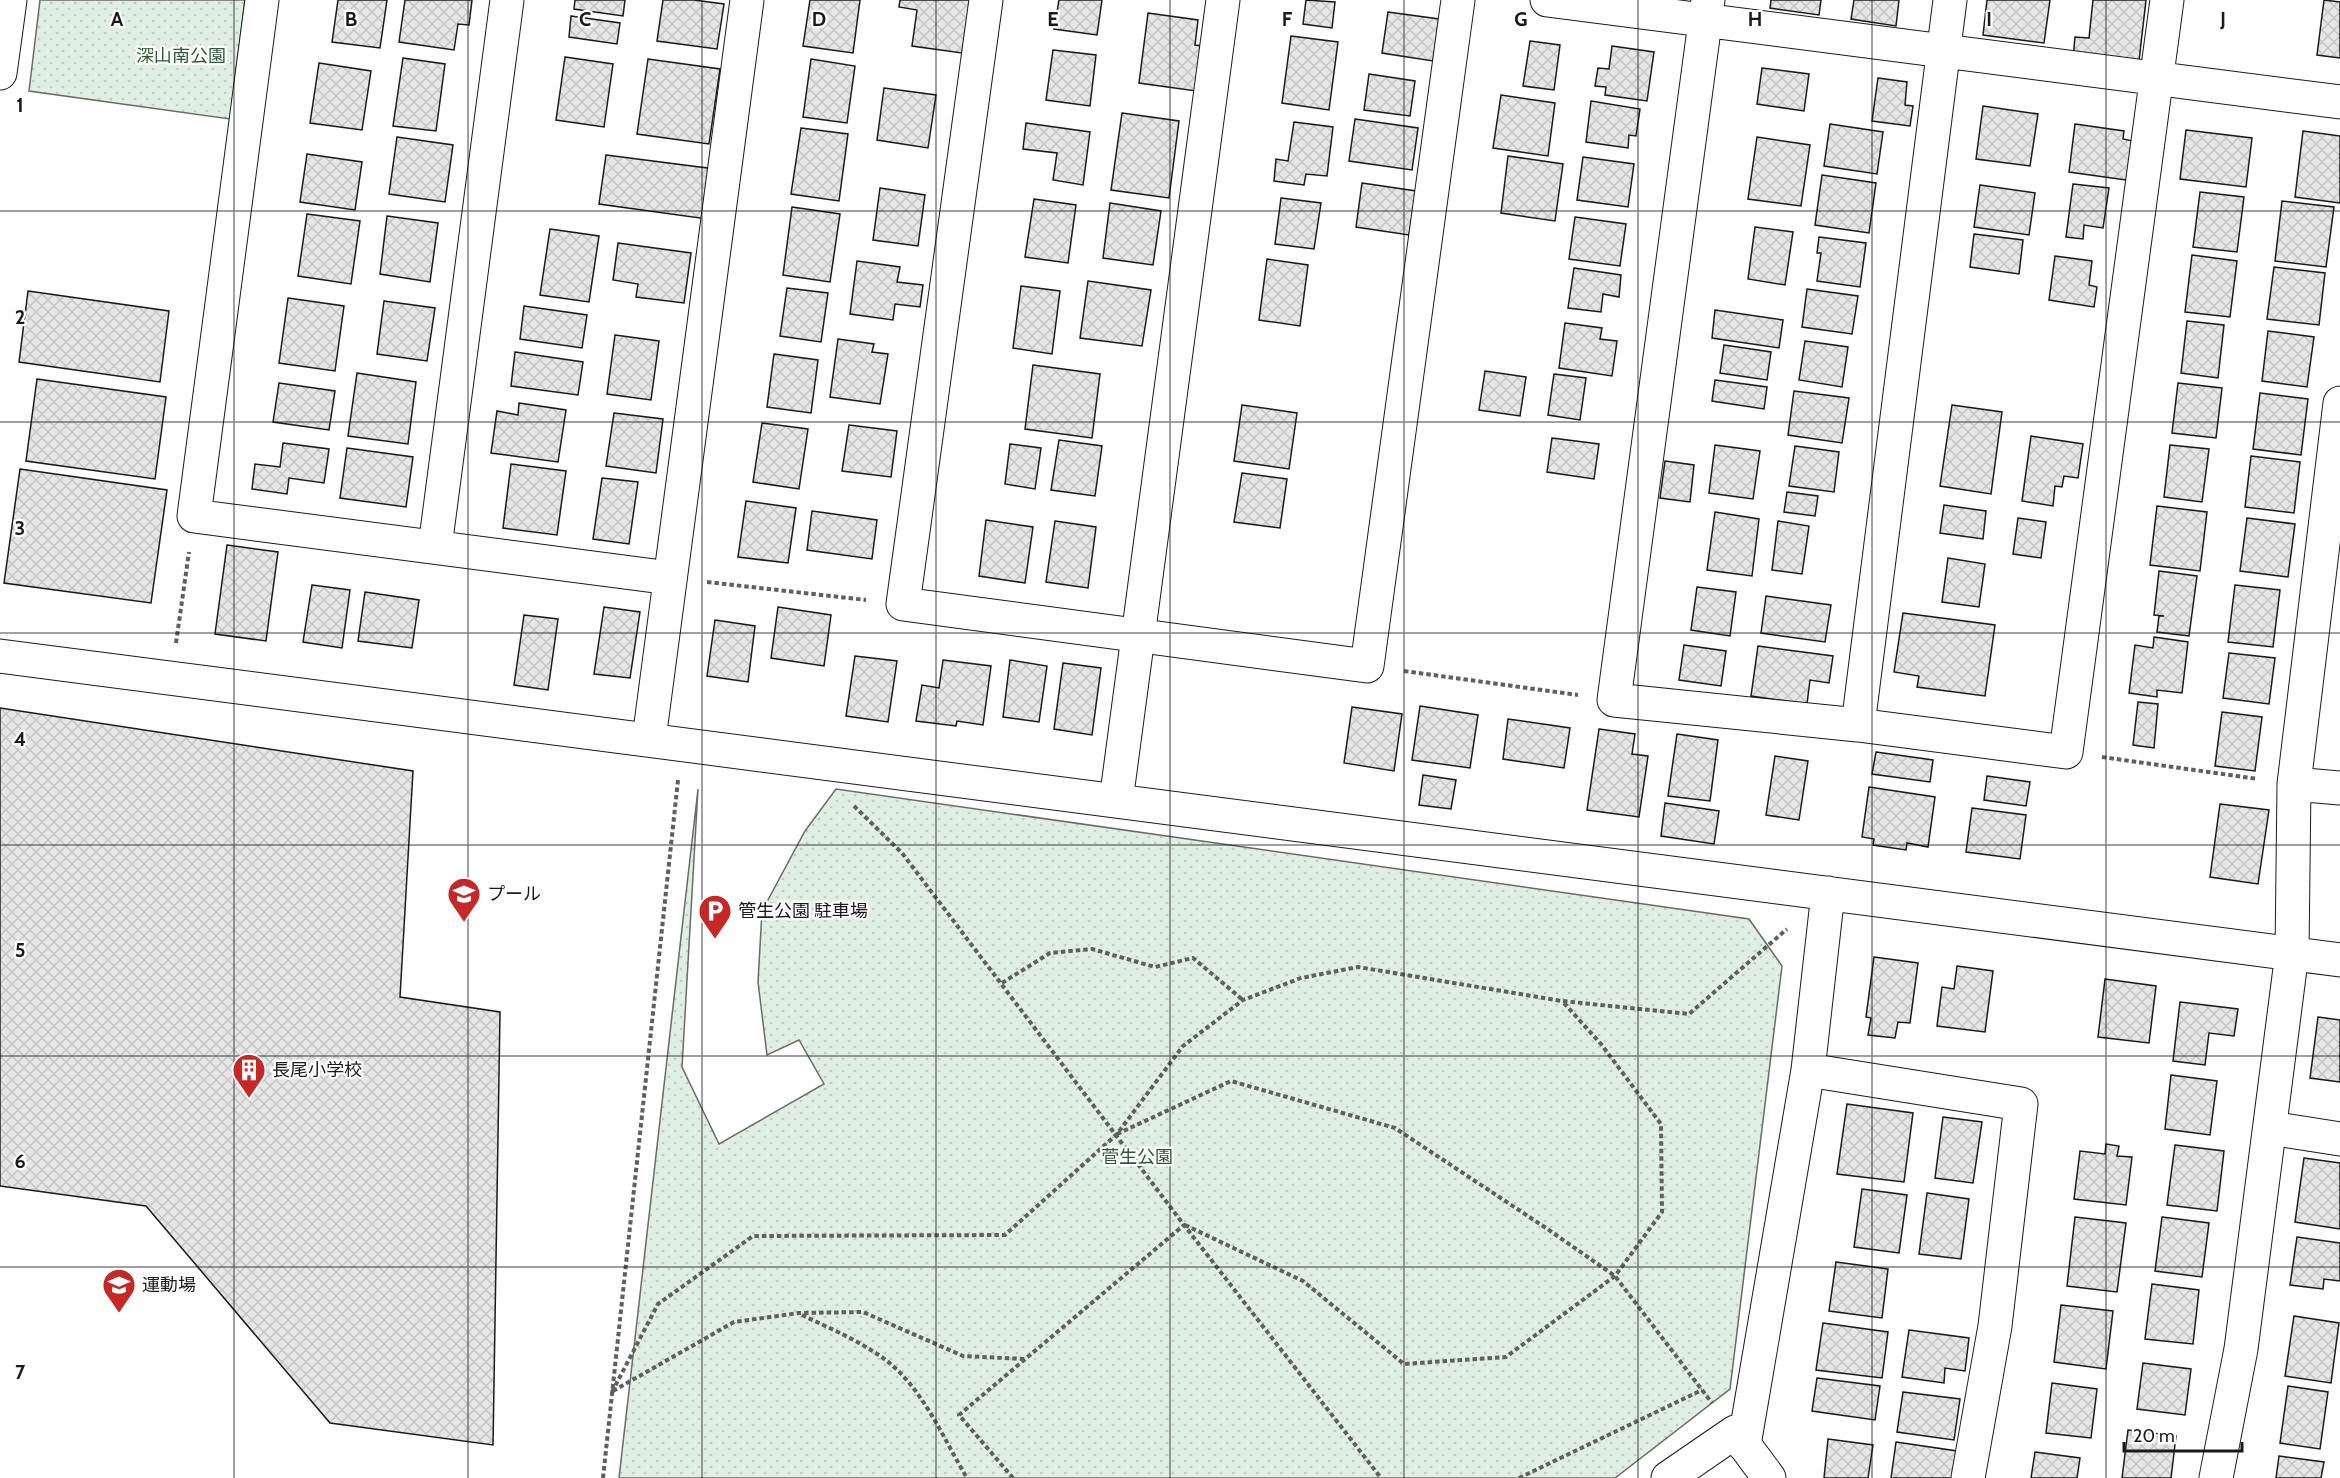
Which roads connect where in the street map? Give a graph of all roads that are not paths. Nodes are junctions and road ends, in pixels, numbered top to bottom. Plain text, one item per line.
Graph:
1 (10, 0) edge
2 (262, 0) edge
3 (507, 0) edge
4 (747, 0) edge
5 (986, 0) edge
6 (1223, 0) edge
7 (1458, 0) edge
8 (1547, 0) edge
9 (1950, 0) edge
10 (2167, 0) edge
11 (1706, 10) edge
12 (1943, 51) junction
13 (0, 74) edge
14 (2157, 78) junction
15 (2340, 102) edge
16 (2340, 403) edge
17 (435, 547) junction
18 (670, 578) junction
19 (1138, 635) junction
20 (0, 656) edge
21 (1858, 725) junction
22 (649, 739) junction
23 (2294, 784) junction
24 (2340, 788) edge
25 (1116, 801) junction
26 (1828, 893) junction
27 (2292, 953) junction
28 (2340, 960) edge
29 (1808, 1071) junction
30 (2270, 1128) junction
31 (2340, 1138) edge
32 (1739, 1438) junction
33 (1668, 1478) edge
34 (1769, 1478) edge
35 (1968, 1478) edge
36 (2216, 1478) edge

1 - 13 street
2 - 17 street
3 - 17 street
4 - 18 street
5 - 19 street
6 - 19 street
7 - 19 street
8 - 11 street
9 - 12 street
10 - 14 street
11 - 12 street
11 - 21 street
12 - 14 street
12 - 21 street
14 - 15 street
14 - 21 street
16 - 23 street
17 - 18 street
18 - 22 street
19 - 25 street
20 - 22 street
22 - 25 street
23 - 24 street
23 - 27 street
25 - 26 street
26 - 27 street
26 - 29 street
27 - 28 street
27 - 30 street
29 - 32 street
29 - 35 street
30 - 31 street
30 - 36 street
32 - 33 street
32 - 34 street

